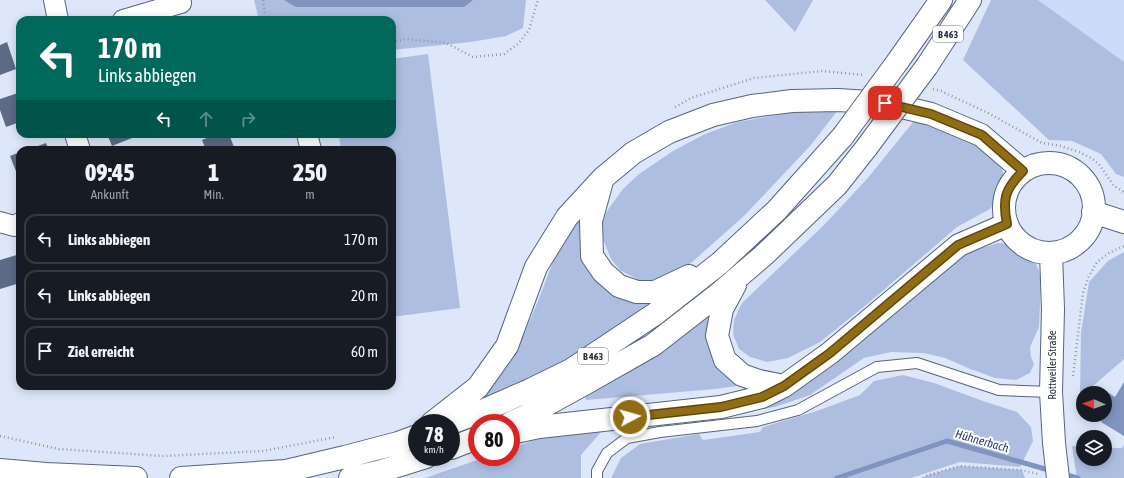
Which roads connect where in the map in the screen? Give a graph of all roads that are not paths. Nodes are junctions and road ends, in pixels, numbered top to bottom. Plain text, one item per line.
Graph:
1 (54, 0) edge
2 (941, 0) edge
3 (970, 0) edge
4 (181, 3) dead end
5 (57, 16) edge
6 (137, 16) edge
7 (1023, 171) junction
8 (602, 178) junction
9 (1094, 212) junction
10 (0, 222) edge
11 (1124, 222) edge
12 (1007, 224) junction
13 (16, 225) edge
14 (1051, 253) junction
15 (720, 263) junction
16 (740, 276) junction
17 (784, 386) junction
18 (1051, 392) junction
19 (444, 414) edge
20 (520, 419) edge
21 (460, 420) edge
22 (520, 431) edge
23 (408, 439) edge
24 (408, 463) edge
25 (0, 470) edge
26 (1050, 476) edge
27 (136, 478) edge
28 (181, 478) edge
29 (350, 478) edge
30 (597, 478) edge

1 - 5 street
2 - 15 main road, B 463, bridge
3 - 16 main road, B 463, bridge
4 - 6 street
7 - 8 main road
7 - 9 main road
7 - 12 main road
8 - 15 main road, B 463
8 - 19 main road
9 - 11 main road
9 - 14 main road
10 - 13 street
12 - 14 main road
12 - 17 main road
14 - 18 main road, Rottweiler Straße
15 - 21 main road, B 463
16 - 17 main road, B 463
16 - 20 main road, B 463
17 - 22 main road
18 - 26 main road, Rottweiler Straße
18 - 30 lane
23 - 28 main road
24 - 29 main road
25 - 27 main road

